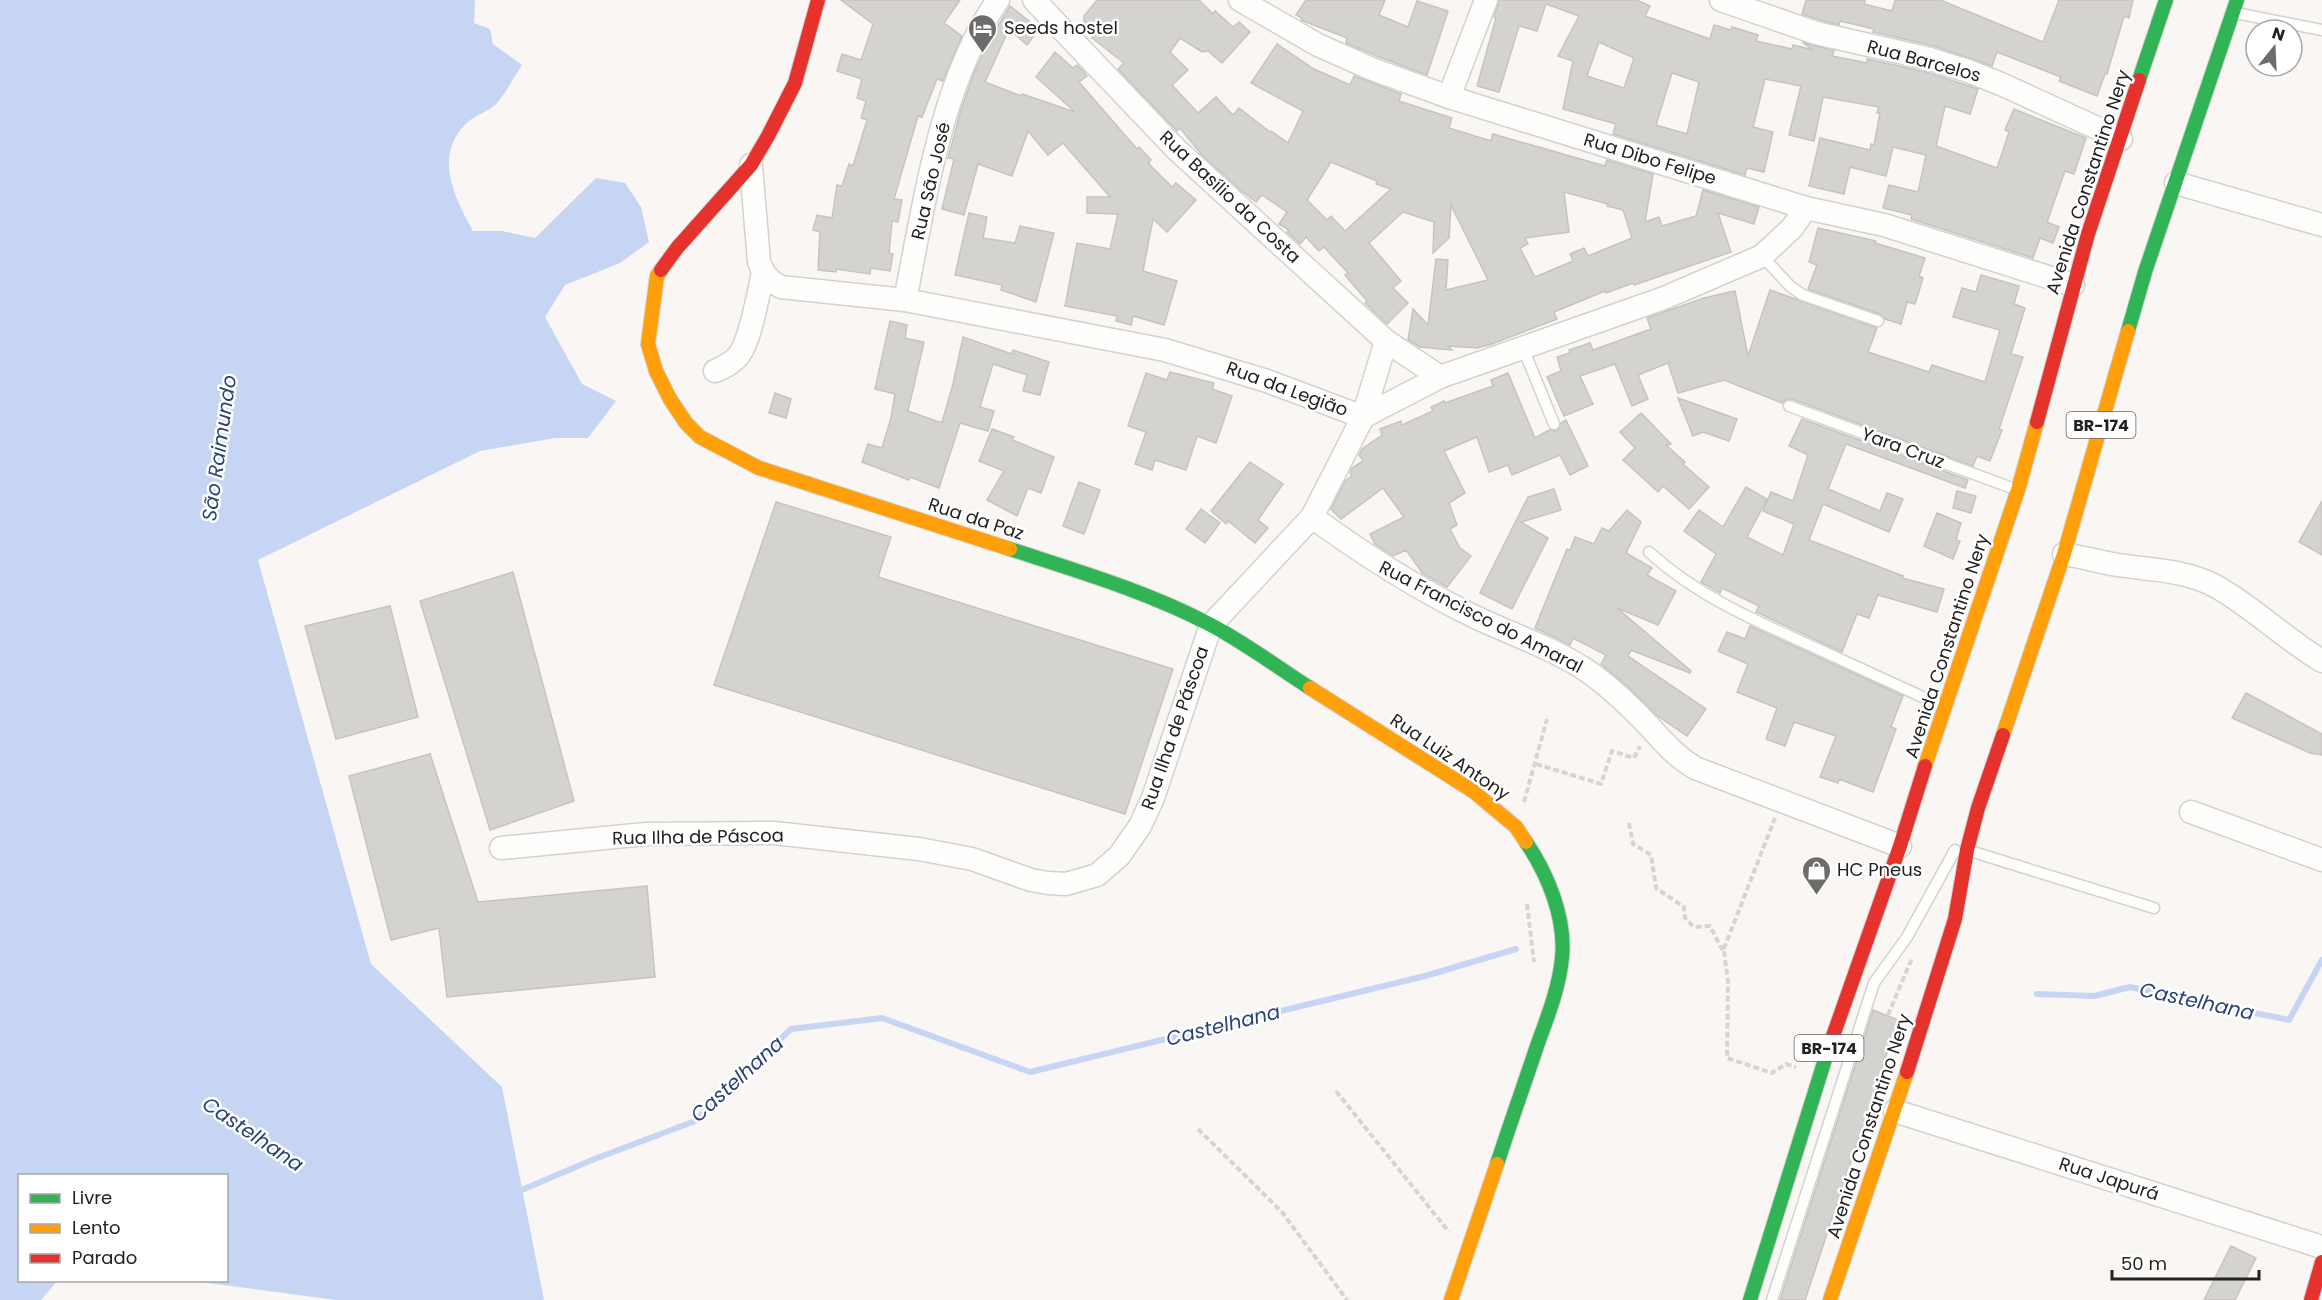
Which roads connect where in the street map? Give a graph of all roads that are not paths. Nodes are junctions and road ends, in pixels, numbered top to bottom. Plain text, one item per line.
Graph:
1 (818, 0) edge
2 (998, 0) edge
3 (1034, 0) edge
4 (1240, 0) edge
5 (1486, 0) edge
6 (1721, 0) edge
7 (2166, 0) edge
8 (2235, 6) edge
9 (2322, 30) edge
10 (1449, 98) junction
11 (2121, 138) junction
12 (751, 165) junction
13 (2176, 183) junction
14 (1806, 208) junction
15 (2322, 225) edge
16 (1762, 256) junction
17 (763, 273) junction
18 (2073, 285) junction
19 (905, 300) junction
20 (1878, 321) dead end
21 (1386, 341) junction
22 (1523, 348) junction
23 (715, 371) dead end
24 (1440, 377) junction
25 (1789, 406) dead end
26 (1363, 417) junction
27 (1554, 424) dead end
28 (2018, 490) junction
29 (1312, 518) junction
30 (1649, 552) dead end
31 (2064, 554) junction
32 (1211, 625) junction
33 (2322, 661) edge
34 (1944, 707) junction
35 (1981, 799) junction
36 (2191, 812) dead end
37 (1900, 846) junction
38 (501, 848) dead end
39 (1966, 850) junction
40 (2322, 860) edge
41 (2154, 909) dead end
42 (1873, 924) junction
43 (1874, 983) junction
44 (1895, 1111) junction
45 (2322, 1247) edge
46 (2322, 1262) edge
47 (1451, 1300) edge
48 (1750, 1300) edge
49 (1772, 1300) edge
50 (1830, 1300) edge
51 (2311, 1300) edge

1 - 12 main road, Rua da Paz
2 - 19 street, Rua São José
3 - 21 street, Rua Basílio da Costa
4 - 10 street, Rua Dibo Felipe
5 - 10 street
6 - 11 street, Rua Barcelos
7 - 11 main road, Avenida Constantino Nery / BR-174
8 - 9 lane
8 - 13 main road, Avenida Constantino Nery / BR-174
10 - 14 street, Rua Dibo Felipe
11 - 18 main road, Avenida Constantino Nery / BR-174
12 - 17 street
12 - 32 main road, Rua da Paz
13 - 15 street
13 - 31 main road, Avenida Constantino Nery / BR-174
14 - 16 street, Rua da Legião
14 - 18 street, Rua Dibo Felipe
16 - 20 lane
16 - 22 street, Rua da Legião
17 - 19 street, Rua da Legião
17 - 23 street
18 - 28 main road, Avenida Constantino Nery / BR-174
19 - 26 street, Rua da Legião
21 - 24 street, Rua Basílio da Costa
21 - 26 street, Rua Ilha de Páscoa
22 - 24 street, Rua da Legião
22 - 27 lane
24 - 26 street, Rua da Legião
25 - 28 lane, Yara Cruz
26 - 29 street, Rua Ilha de Páscoa
28 - 34 main road, Avenida Constantino Nery / BR-174
29 - 32 street, Rua Ilha de Páscoa
29 - 37 street, Rua Francisco do Amaral
30 - 34 lane
31 - 33 street
31 - 35 main road, Avenida Constantino Nery / BR-174
32 - 38 street, Rua Ilha de Páscoa
32 - 47 main road, Rua Luiz Antony
34 - 37 main road, Avenida Constantino Nery / BR-174
35 - 39 main road, Avenida Constantino Nery / BR-174
35 - 43 lane
36 - 40 street
37 - 42 main road, Avenida Constantino Nery / BR-174
39 - 41 lane
39 - 44 main road, Avenida Constantino Nery / BR-174
42 - 43 lane
42 - 48 main road, Avenida Constantino Nery / BR-174
43 - 49 lane
44 - 45 street, Rua Japurá
44 - 50 main road, Avenida Constantino Nery / BR-174
46 - 51 main road

